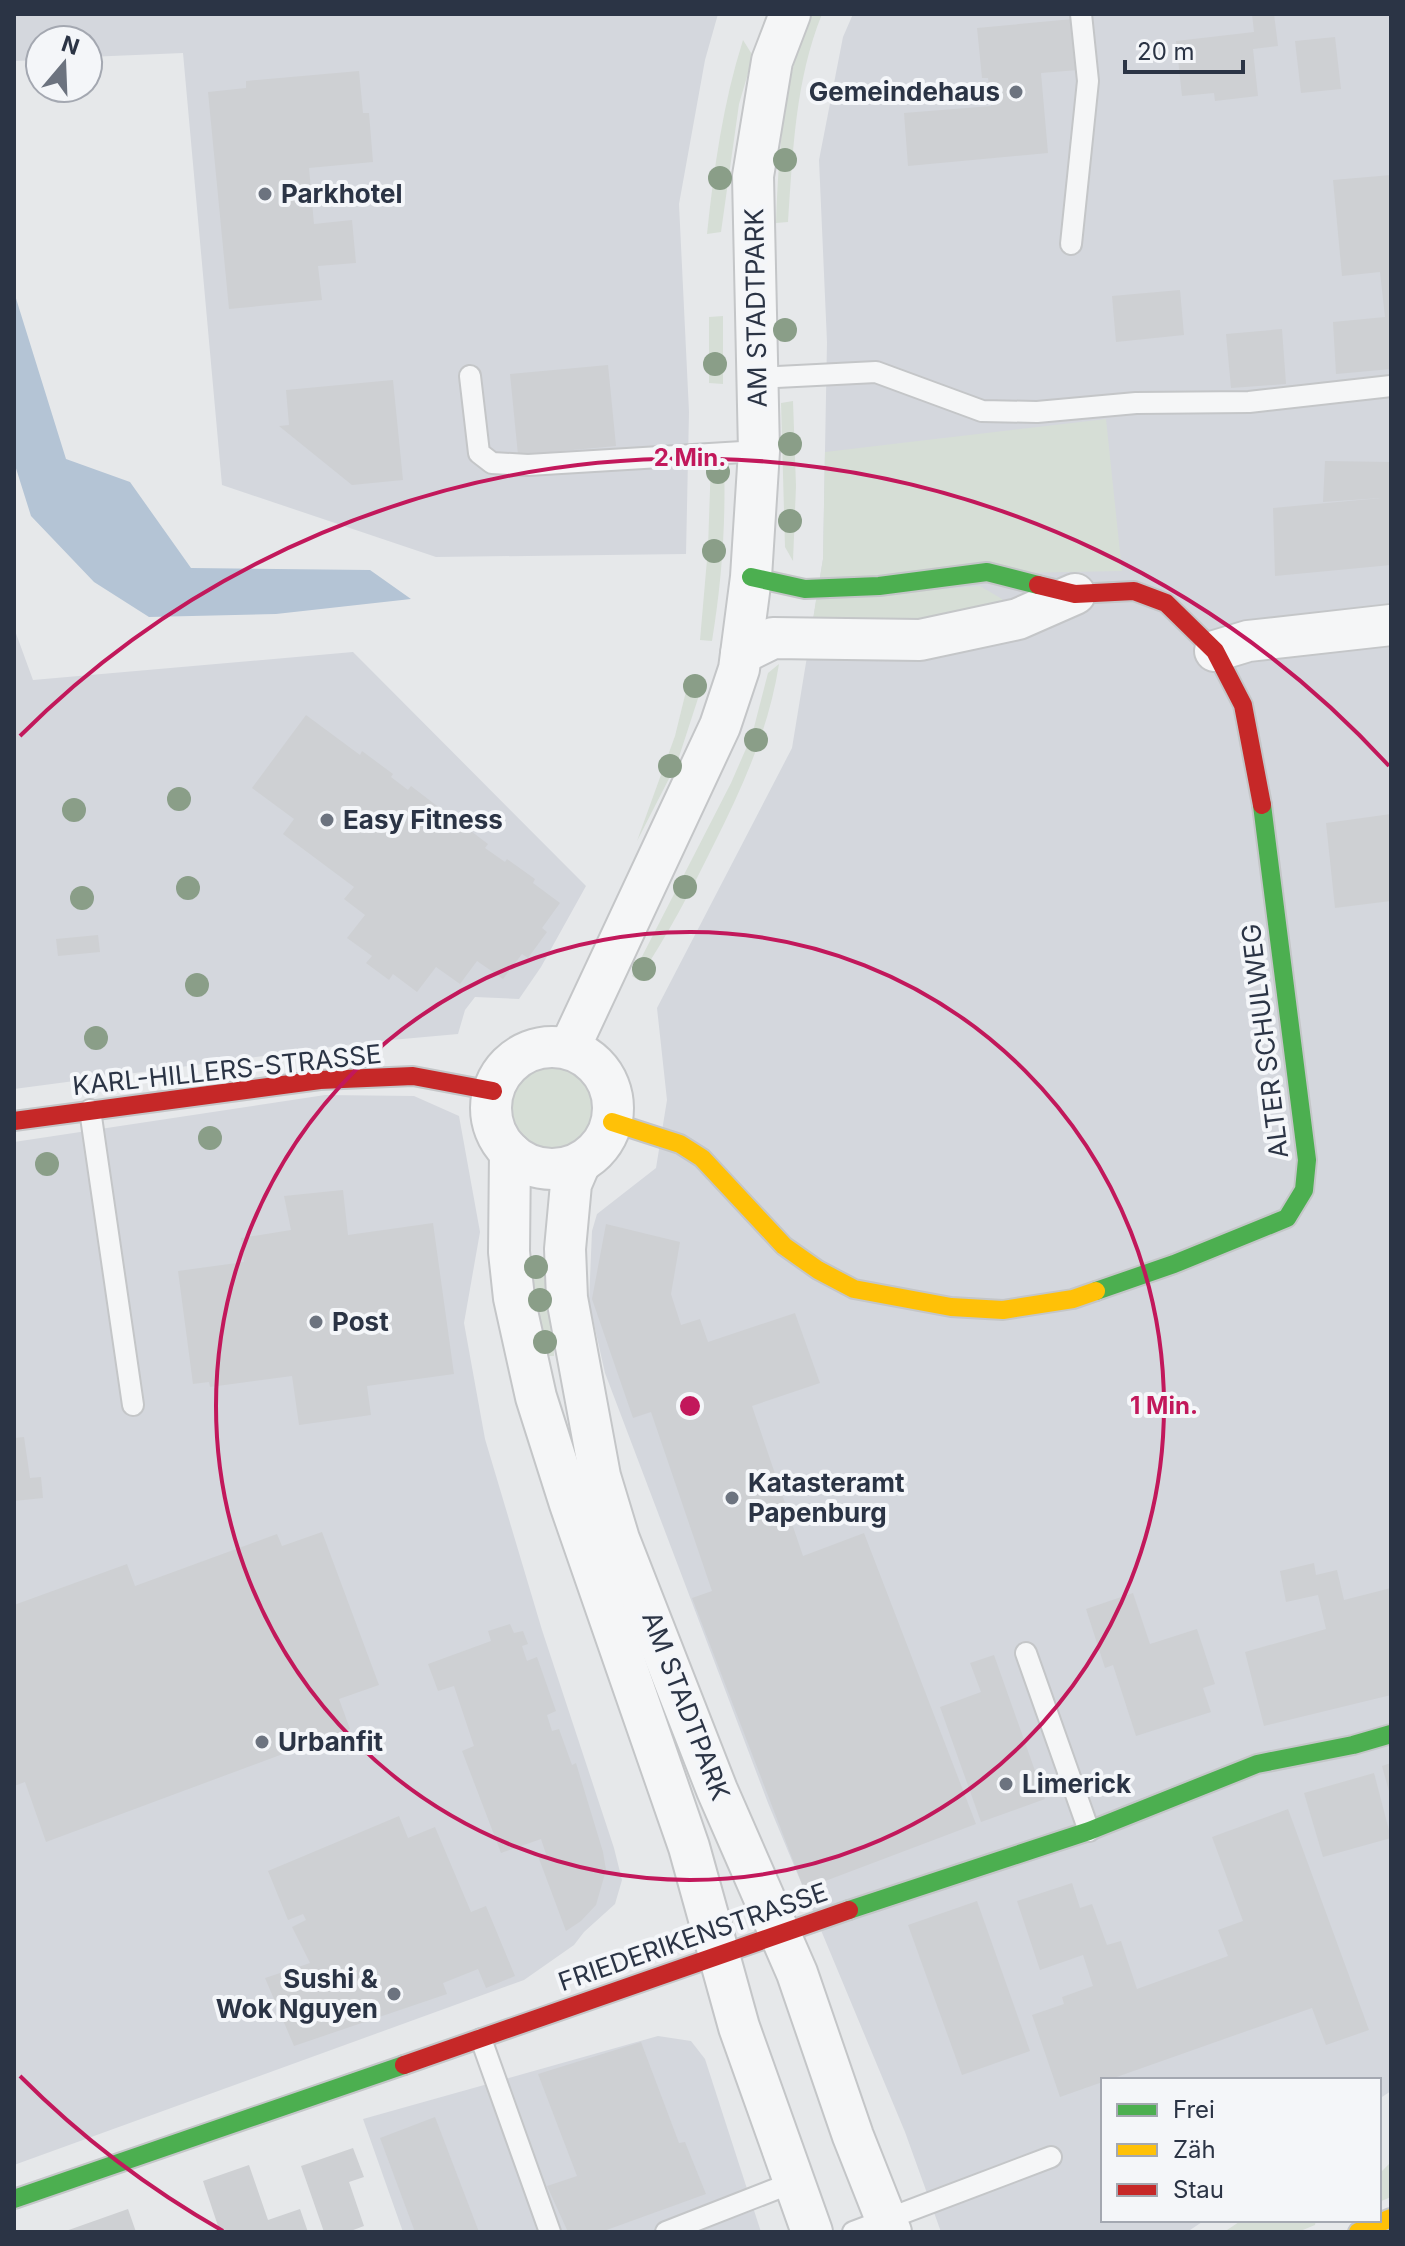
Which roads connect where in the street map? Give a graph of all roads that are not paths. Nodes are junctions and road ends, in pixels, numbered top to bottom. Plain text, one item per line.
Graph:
1 (790, 14) edge
2 (1081, 14) edge
3 (1071, 244) dead end
4 (470, 376) dead end
5 (756, 378) junction
6 (1391, 386) edge
7 (759, 451) junction
8 (751, 577) junction
9 (1075, 594) junction
10 (1391, 625) edge
11 (1215, 651) junction
12 (741, 654) junction
13 (569, 1049) junction
14 (493, 1091) junction
15 (90, 1110) junction
16 (14, 1121) edge
17 (612, 1122) junction
18 (510, 1152) junction
19 (580, 1163) junction
20 (133, 1405) dead end
21 (1026, 1653) dead end
22 (1391, 1734) edge
23 (1089, 1831) junction
24 (780, 1933) junction
25 (718, 1954) junction
26 (481, 2039) junction
27 (1051, 2157) dead end
28 (794, 2182) junction
29 (14, 2199) edge
30 (1391, 2218) edge
31 (876, 2228) edge
32 (550, 2232) edge
33 (666, 2232) edge
34 (812, 2232) edge
35 (1358, 2232) edge

1 - 5 street, AM STADTPARK
2 - 3 lane
4 - 7 lane
5 - 6 lane
5 - 7 street, AM STADTPARK
7 - 8 street, AM STADTPARK
8 - 9 street, ALTER SCHULWEG
8 - 12 street, AM STADTPARK
9 - 11 street, ALTER SCHULWEG
9 - 12 street
10 - 11 street
11 - 17 street, ALTER SCHULWEG
12 - 13 street, AM STADTPARK
13 - 14 street
13 - 17 street
14 - 15 street, KARL-HILLERS-STRASSE
14 - 18 street
15 - 16 street, KARL-HILLERS-STRASSE
15 - 20 lane
17 - 19 street
18 - 19 street
18 - 25 street, AM STADTPARK
19 - 24 street, AM STADTPARK
21 - 23 lane
22 - 23 street, FRIEDERIKENSTRASSE
23 - 24 street, FRIEDERIKENSTRASSE
24 - 25 street, FRIEDERIKENSTRASSE
24 - 31 street, AM STADTPARK
25 - 26 street, FRIEDERIKENSTRASSE
25 - 28 street, AM STADTPARK
26 - 29 street, FRIEDERIKENSTRASSE
26 - 32 lane
27 - 31 lane
28 - 33 lane
28 - 34 street, AM STADTPARK
30 - 35 street

